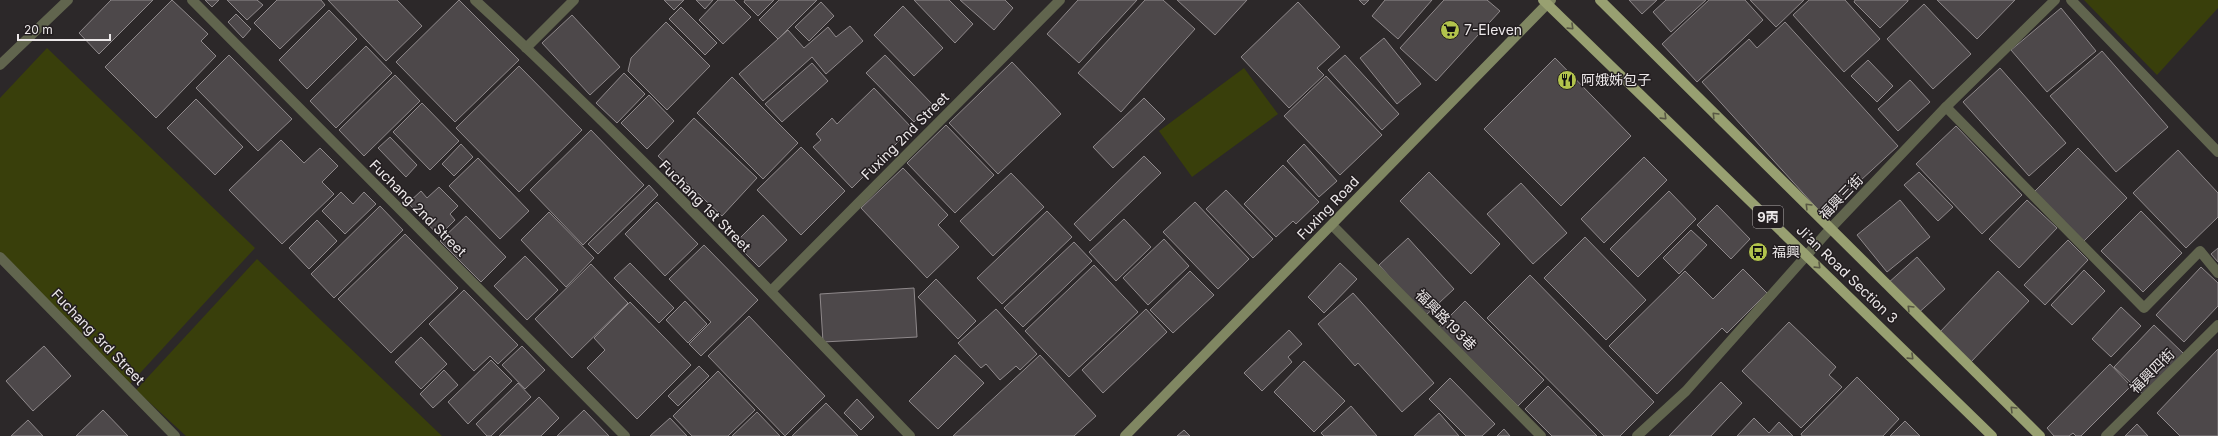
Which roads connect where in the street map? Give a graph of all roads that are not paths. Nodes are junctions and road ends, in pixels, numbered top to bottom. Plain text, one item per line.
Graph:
1 (68, 0) edge
2 (192, 0) edge
3 (475, 0) edge
4 (574, 0) edge
5 (1060, 0) edge
6 (1600, 0) edge
7 (2056, 0) edge
8 (2071, 0) edge
9 (1547, 1) edge
10 (526, 48) junction
11 (0, 65) edge
12 (1946, 107) junction
13 (2218, 152) edge
14 (1332, 225) junction
15 (1830, 229) junction
16 (1807, 255) junction
17 (0, 257) edge
18 (2218, 273) edge
19 (771, 291) junction
20 (2218, 326) edge
21 (175, 436) edge
22 (625, 436) edge
23 (910, 436) edge
24 (1124, 436) edge
25 (1541, 436) edge
26 (1637, 436) edge
27 (1992, 436) edge
28 (2040, 436) edge
29 (2106, 436) edge

1 - 11 street
2 - 22 street, Fuchang 2nd Street
3 - 10 street, Fuchang 1st Street
4 - 10 street
5 - 19 street, Fuxing 2nd Street
15 -> 6 main road, Ji’an Road Section 3 / 9丙
7 - 12 street, 福興三街
8 - 13 street
9 - 14 street, Fuxing Road
9 -> 16 main road, Ji’an Road Section 3 / 9丙
10 - 19 street, Fuchang 1st Street
12 - 15 street, 福興三街
12 - 18 street
14 - 24 street, Fuxing Road
14 - 25 street, 福興路193巷
15 - 16 street, 福興三街
28 -> 15 main road, Ji’an Road Section 3 / 9丙
16 - 26 street, 福興三街
16 -> 27 main road, Ji’an Road Section 3 / 9丙
17 - 21 street, Fuchang 3rd Street
19 - 23 street, Fuchang 1st Street
20 - 29 street, 福興四街

